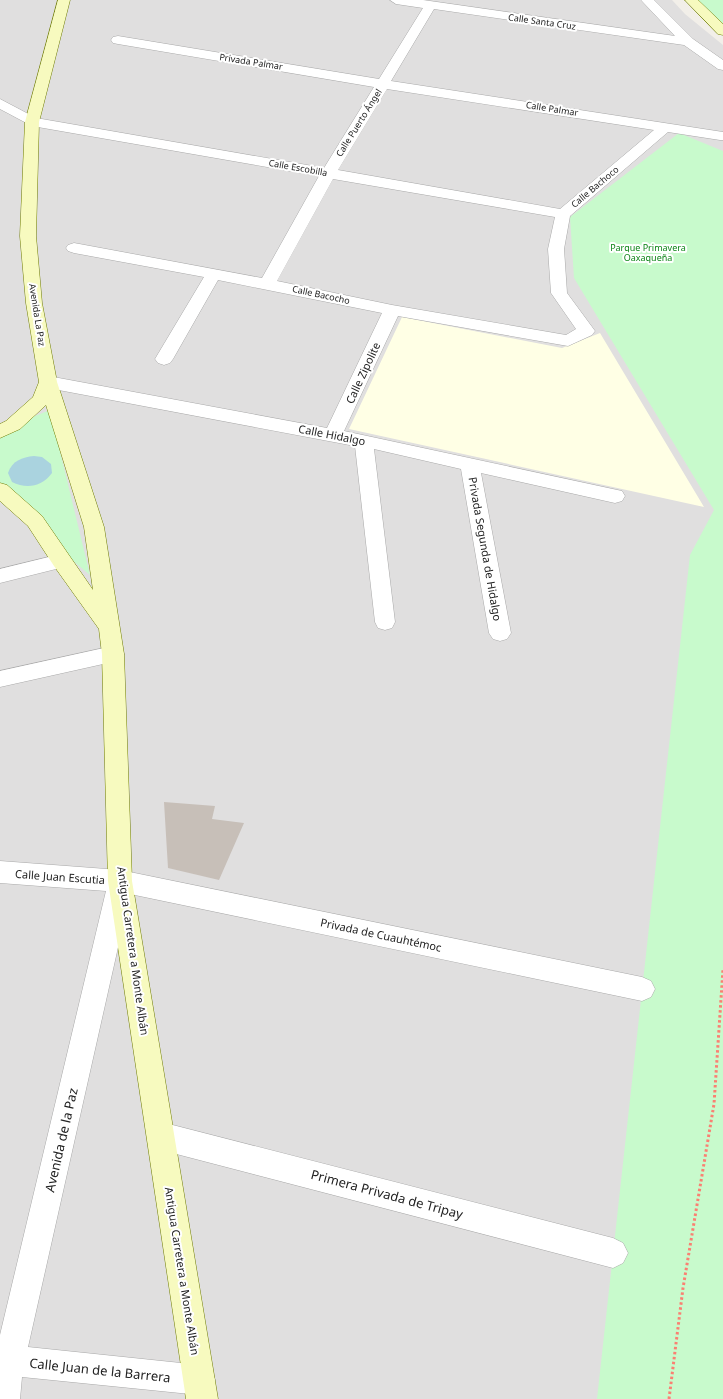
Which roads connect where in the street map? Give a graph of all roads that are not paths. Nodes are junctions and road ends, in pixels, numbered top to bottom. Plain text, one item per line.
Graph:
1 (64, 0) edge
2 (396, 0) edge
3 (647, 0) edge
4 (691, 0) edge
5 (430, 6) junction
6 (723, 31) edge
7 (118, 40) dead end
8 (688, 42) junction
9 (723, 66) edge
10 (384, 84) junction
11 (0, 103) edge
12 (32, 122) junction
13 (666, 127) junction
14 (720, 136) dead end
15 (328, 174) junction
16 (563, 214) junction
17 (74, 248) dead end
18 (213, 275) junction
19 (267, 284) junction
20 (392, 310) junction
21 (568, 341) joint
22 (164, 359) dead end
23 (48, 382) junction
24 (0, 432) edge
25 (333, 435) junction
26 (364, 440) junction
27 (470, 465) junction
28 (0, 490) edge
29 (615, 496) dead end
30 (61, 561) junction
31 (0, 576) edge
32 (385, 622) dead end
33 (108, 626) junction
34 (500, 633) dead end
35 (113, 654) junction
36 (0, 679) edge
37 (0, 872) edge
38 (120, 881) junction
39 (642, 989) dead end
40 (161, 1136) junction
41 (613, 1253) dead end
42 (5, 1360) edge
43 (201, 1389) edge
44 (4, 1399) edge

1 - 12 main road, Avenida La Paz
2 - 5 street, Calle Santa Cruz
3 - 8 street
4 - 6 main road
5 - 8 street, Calle Santa Cruz
5 - 10 street, Calle Puerto Ángel
7 - 10 street, Privada Palmar
8 - 9 street
10 - 13 street, Calle Palmar
10 - 15 street, Calle Puerto Ángel
11 - 12 street
12 - 15 street, Calle Escobilla
12 - 23 main road, Avenida La Paz
13 - 14 street, Calle Palmar
13 - 16 street, Calle Bachoco
15 - 16 street, Calle Escobilla
15 - 19 street, Calle Puerto Ángel
16 - 21 street, Calle Bachoco
17 - 18 street, Calle Bacocho
18 - 19 street, Calle Bacocho
18 - 22 street
19 - 20 street, Calle Bacocho
20 - 21 street, Calle Bacocho
20 - 25 street, Calle Zipolite
23 - 24 main road
23 - 25 street, Calle Hidalgo
23 - 33 main road, Avenida La Paz
25 - 26 street, Calle Hidalgo
26 - 27 street, Calle Hidalgo
26 - 32 street
27 - 29 street, Calle Hidalgo
27 - 34 street, Privada Segunda de Hidalgo
28 - 30 main road, Antigua Carretera a Monte Albán
30 - 31 street
30 - 33 main road, Antigua Carretera a Monte Albán
33 - 35 main road, Antigua Carretera a Monte Albán
35 - 36 street
35 - 38 main road, Antigua Carretera a Monte Albán
37 - 38 street, Calle Juan Escutia
38 - 39 street, Privada de Cuauhtémoc
38 - 40 main road, Antigua Carretera a Monte Albán
38 - 42 street, Avenida de la Paz
40 - 41 street, Primera Privada de Tripay
40 - 43 main road, Antigua Carretera a Monte Albán
42 - 43 street, Calle Juan de la Barrera
42 - 44 street, Avenida de la Paz

